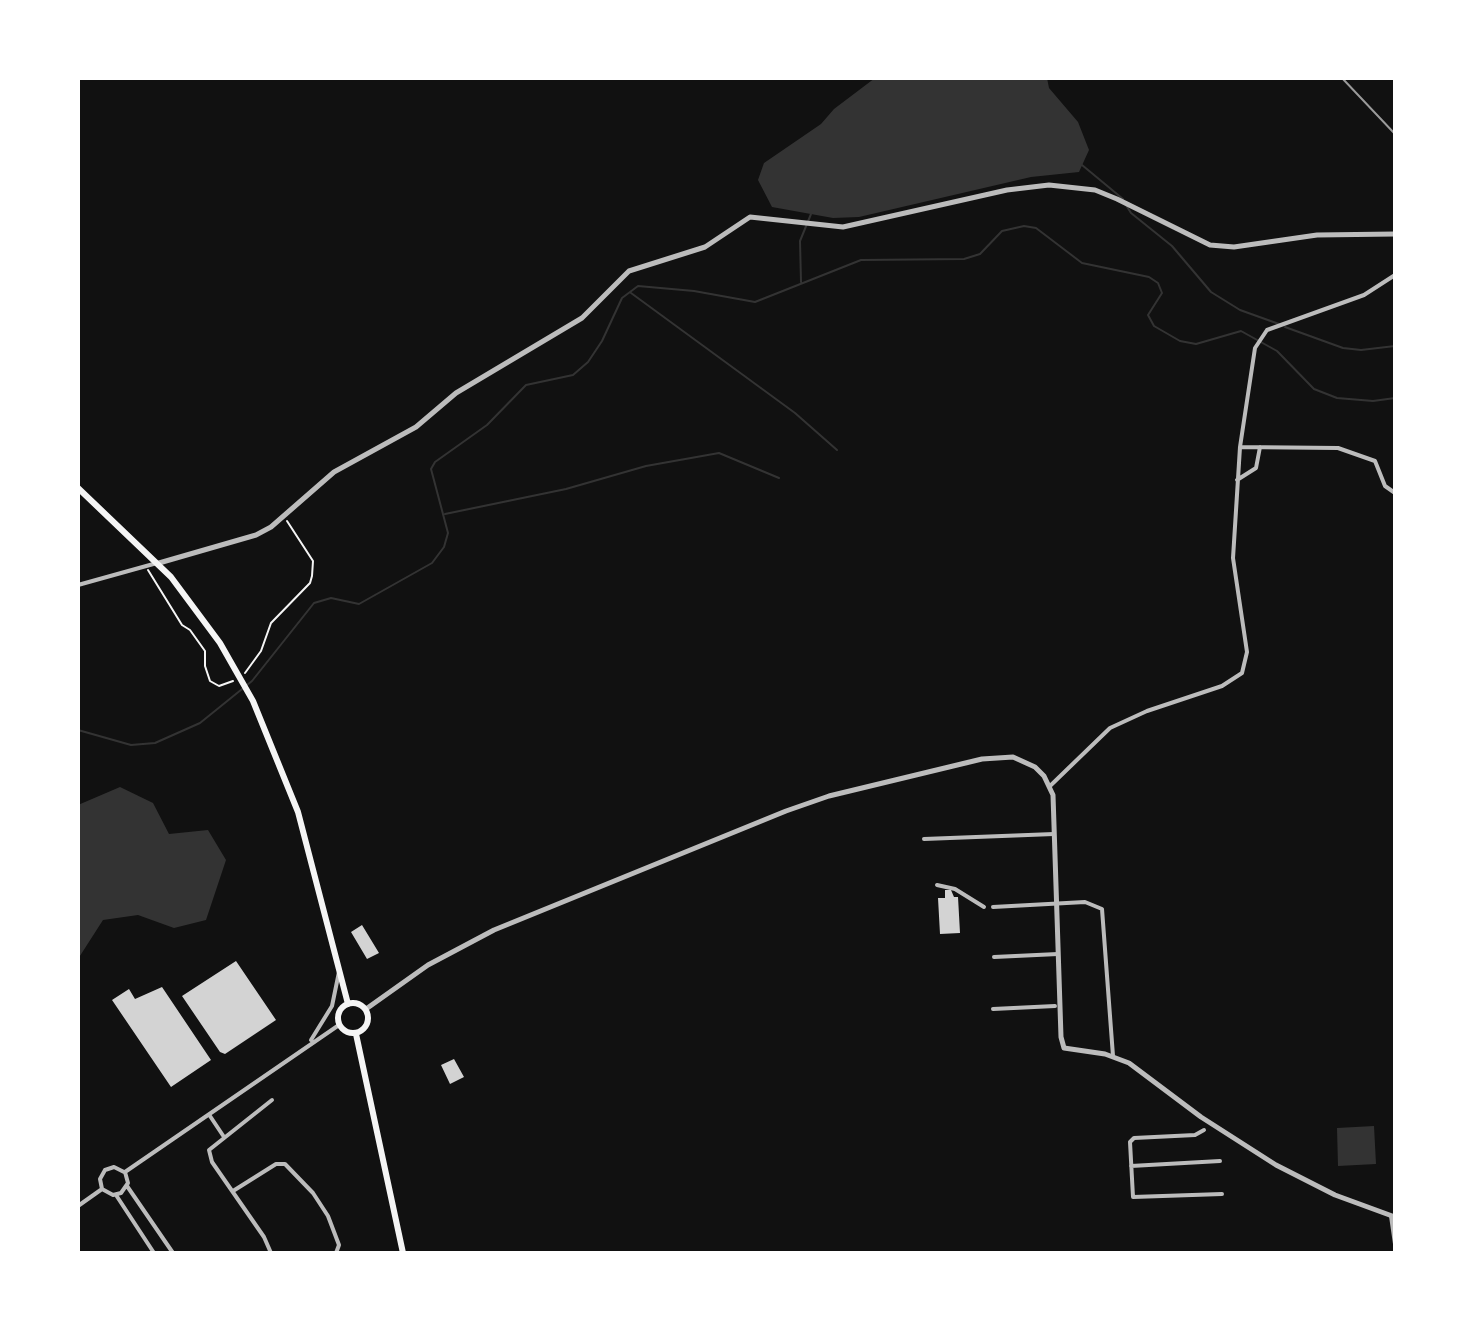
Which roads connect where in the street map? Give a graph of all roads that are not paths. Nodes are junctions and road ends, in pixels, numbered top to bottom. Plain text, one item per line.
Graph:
1 (1395, 234) edge
2 (1395, 275) edge
3 (1240, 447) junction
4 (1260, 447) junction
5 (1237, 480) junction
6 (78, 488) edge
7 (1395, 493) edge
8 (159, 563) junction
9 (78, 585) edge
10 (1050, 786) junction
11 (1054, 834) junction
12 (924, 839) dead end
13 (937, 885) dead end
14 (1056, 904) junction
15 (984, 907) dead end
16 (993, 907) dead end
17 (1058, 954) junction
18 (994, 957) dead end
19 (339, 970) junction
20 (348, 1004) junction
21 (1055, 1006) dead end
22 (366, 1009) junction
23 (993, 1009) dead end
24 (339, 1025) junction
25 (356, 1034) junction
26 (308, 1045) junction
27 (1113, 1056) junction
28 (272, 1100) dead end
29 (209, 1115) junction
30 (1204, 1130) dead end
31 (224, 1137) junction
32 (1220, 1161) dead end
33 (1131, 1166) junction
34 (125, 1172) junction
35 (127, 1186) junction
36 (102, 1189) junction
37 (233, 1191) junction
38 (1222, 1194) dead end
39 (116, 1195) junction
40 (78, 1206) edge
41 (1393, 1217) edge
42 (1395, 1244) edge
43 (154, 1253) edge
44 (173, 1253) edge
45 (271, 1253) edge
46 (336, 1253) edge
47 (403, 1253) edge

1 - 8 street
2 - 3 street
3 - 4 street
3 - 5 street
4 - 5 street
4 - 7 street
5 - 10 street
6 - 8 main road
8 - 9 street
8 - 19 main road
10 - 11 street
10 - 22 street
11 - 12 street
11 - 14 street
13 - 15 street
14 - 16 street
14 - 17 street
14 - 27 street
17 - 18 street
17 - 27 street
19 - 20 main road
19 - 26 street
20 - 22 main road
20 - 24 main road
21 - 23 street
22 - 25 main road
24 - 25 main road
24 - 26 street
25 - 47 main road
26 - 29 street
27 - 41 street
28 - 31 street
29 - 31 street
29 - 34 street
30 - 33 street
31 - 37 street
32 - 33 street
33 - 38 street
34 - 35 street
34 - 36 street
35 - 39 street
35 - 44 street
36 - 39 street
36 - 40 street
37 - 45 street
37 - 46 street
39 - 43 street
41 - 42 street

